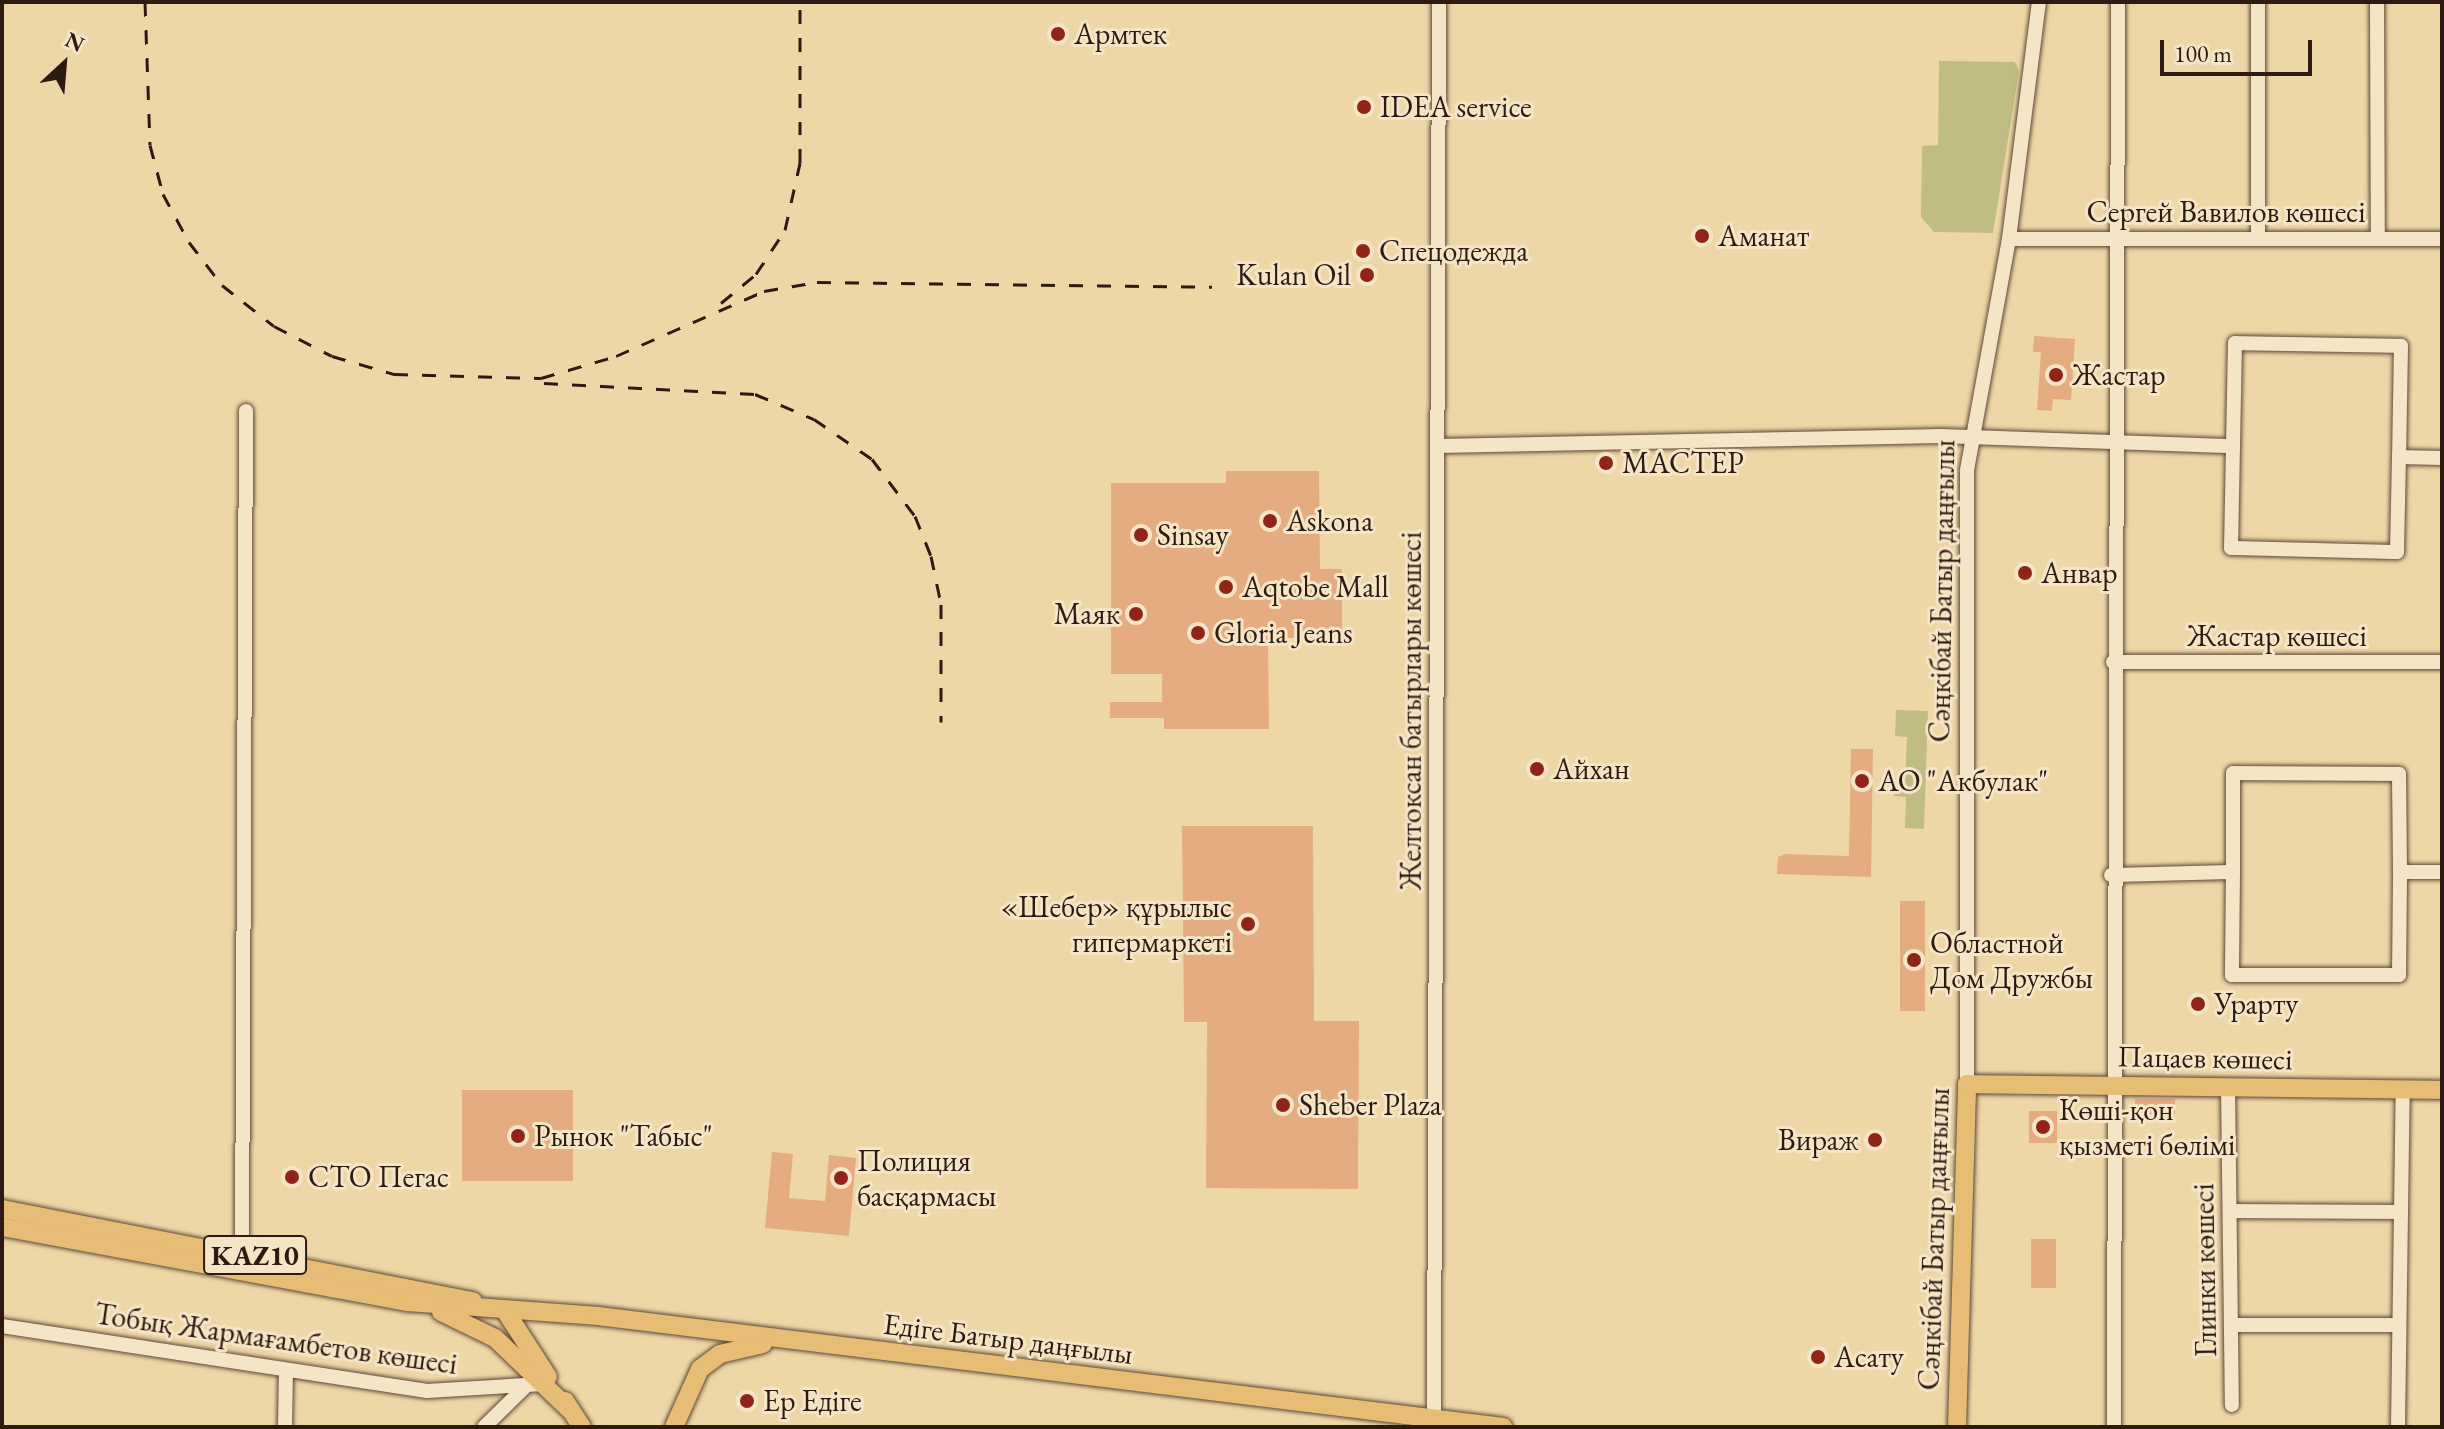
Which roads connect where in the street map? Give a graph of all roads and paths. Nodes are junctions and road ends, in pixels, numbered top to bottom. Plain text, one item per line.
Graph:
1 (1439, 2) edge
2 (2039, 2) edge
3 (2118, 2) edge
4 (2258, 2) edge
5 (2377, 2) edge
6 (2115, 235) junction
7 (2258, 236) junction
8 (2378, 238) junction
9 (2009, 239) junction
10 (2442, 239) edge
11 (246, 411) dead end
12 (1972, 438) junction
13 (1438, 446) junction
14 (2119, 446) junction
15 (2233, 446) junction
16 (2399, 457) junction
17 (2442, 458) edge
18 (2113, 662) junction
19 (2442, 662) edge
20 (2233, 872) junction
21 (2400, 872) junction
22 (2442, 872) edge
23 (2111, 875) junction
24 (1967, 1084) junction
25 (2116, 1085) junction
26 (2228, 1087) junction
27 (2403, 1089) junction
28 (2442, 1090) edge
29 (2, 1209) edge
30 (2230, 1211) junction
31 (2399, 1212) junction
32 (2, 1227) edge
33 (242, 1253) junction
34 (408, 1302) junction
35 (506, 1312) junction
36 (2231, 1325) junction
37 (2399, 1325) junction
38 (2, 1326) edge
39 (792, 1341) junction
40 (286, 1370) junction
41 (534, 1385) junction
42 (2232, 1405) dead end
43 (571, 1411) junction
44 (1434, 1419) junction
45 (285, 1427) edge
46 (484, 1427) edge
47 (582, 1427) edge
48 (674, 1427) edge
49 (1503, 1427) edge
50 (1957, 1427) edge
51 (2114, 1427) edge
52 (2398, 1427) edge

1 - 13 street, Желтоксан батырлары көшесі
2 - 9 street, Сәңкібай Батыр даңғылы
3 - 6 street
4 - 7 street
5 - 8 street
6 - 7 street, Сергей Вавилов көшесі
6 - 9 street, Сергей Вавилов көшесі
6 - 14 street
7 - 8 street, Сергей Вавилов көшесі
8 - 10 street, Сергей Вавилов көшесі
9 - 12 street, Сәңкібай Батыр даңғылы
11 - 33 street
12 - 13 street
12 - 14 street
12 - 24 street, Сәңкібай Батыр даңғылы
13 - 44 street, Желтоксан батырлары көшесі
14 - 15 street
14 - 18 street
15 - 16 street
15 - 16 street
16 - 17 street
18 - 19 street, Жастар көшесі
18 - 23 street
20 - 21 street
20 - 21 street
20 - 23 street
21 - 22 street
23 - 25 street
24 - 25 main road, Пацаев көшесі
24 - 50 main road, Сәңкібай Батыр даңғылы
25 - 26 main road, Пацаев көшесі
25 - 51 street
26 - 27 main road, Пацаев көшесі
26 - 30 street, Глинки көшесі
27 - 28 main road, Пацаев көшесі
27 - 31 street
29 - 33 main road, Едіге Батыр даңғылы / KAZ10
30 - 31 street
30 - 36 street, Глинки көшесі
31 - 37 street
32 - 34 main road, Едіге Батыр даңғылы / KAZ10
33 - 35 main road, Едіге Батыр даңғылы / KAZ10
34 - 35 main road, Едіге Батыр даңғылы
34 - 41 main road, KAZ10
35 - 39 main road, Едіге Батыр даңғылы
35 - 43 main road, KAZ10
36 - 37 street
36 - 42 street, Глинки көшесі
37 - 52 street
38 - 40 street, Тобық Жармағамбетов көшесі
39 - 44 main road, Едіге Батыр даңғылы
39 - 48 main road
40 - 41 street, Тобық Жармағамбетов көшесі
40 - 45 street
41 - 43 main road, KAZ10
41 - 46 street
43 - 47 main road, KAZ10
44 - 49 main road, Едіге Батыр даңғылы

